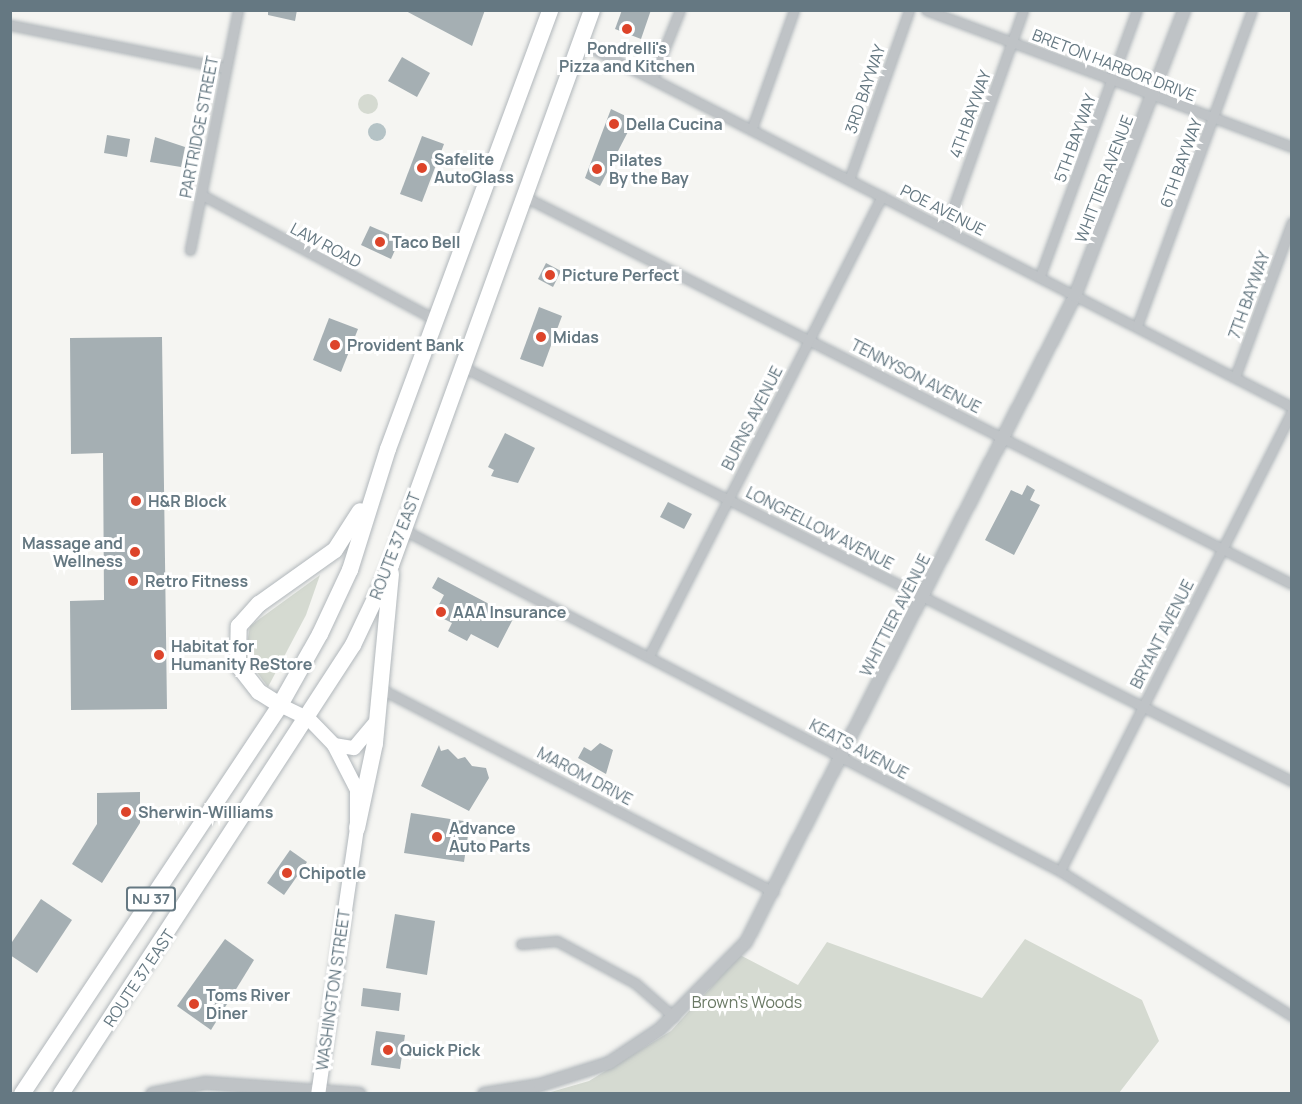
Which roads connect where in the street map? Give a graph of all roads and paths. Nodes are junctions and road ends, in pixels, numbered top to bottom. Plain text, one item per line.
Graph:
1 (237, 10) edge
2 (550, 10) edge
3 (592, 10) edge
4 (680, 10) edge
5 (794, 10) edge
6 (909, 10) edge
7 (926, 10) edge
8 (1023, 10) edge
9 (1137, 10) edge
10 (1184, 10) edge
11 (1252, 10) edge
12 (10, 25) edge
13 (580, 42) junction
14 (1012, 43) junction
15 (226, 69) junction
16 (653, 77) junction
17 (1113, 80) junction
18 (1153, 95) junction
19 (1214, 118) junction
20 (752, 128) junction
21 (1292, 147) edge
22 (850, 177) junction
23 (202, 195) junction
24 (882, 196) junction
25 (525, 197) junction
26 (1292, 222) edge
27 (946, 228) junction
28 (190, 250) dead end
29 (1040, 276) junction
30 (1076, 296) junction
31 (436, 320) junction
32 (1137, 326) junction
33 (809, 339) junction
34 (463, 367) junction
35 (1235, 377) junction
36 (1292, 409) edge
37 (1002, 438) junction
38 (382, 470) junction
39 (729, 498) junction
40 (402, 529) junction
41 (1222, 549) junction
42 (391, 565) junction
43 (1292, 584) edge
44 (922, 598) junction
45 (650, 654) junction
46 (381, 689) junction
47 (280, 705) junction
48 (1142, 706) junction
49 (309, 719) junction
50 (375, 723) junction
51 (334, 745) junction
52 (842, 757) junction
53 (1292, 781) edge
54 (357, 828) junction
55 (1060, 871) junction
56 (774, 892) junction
57 (521, 944) dead end
58 (1292, 1016) edge
59 (674, 1017) junction
60 (79, 1067) junction
61 (318, 1092) edge
62 (513, 1092) edge
63 (22, 1094) edge
64 (61, 1094) edge
65 (72, 1094) edge
66 (152, 1094) edge
67 (360, 1094) edge
68 (484, 1094) edge

1 - 15 street, PARTRIDGE STREET
2 - 31 highway, ROUTE 37 EAST / NJ 37
3 - 13 highway, ROUTE 37 EAST / NJ 37
4 - 16 street
5 - 20 street
6 - 22 street, 3RD BAYWAY
7 - 14 street, BRETON HARBOR DRIVE
8 - 14 street, 4TH BAYWAY
9 - 17 street, 5TH BAYWAY
10 - 18 street, WHITTIER AVENUE
11 - 19 street, 6TH BAYWAY
12 - 15 street
13 - 16 street, POE AVENUE
13 - 25 highway, ROUTE 37 EAST / NJ 37
14 - 17 street, BRETON HARBOR DRIVE
14 - 27 street, 4TH BAYWAY
15 - 23 street, PARTRIDGE STREET
16 - 20 street, POE AVENUE
17 - 18 street, BRETON HARBOR DRIVE
17 - 29 street, 5TH BAYWAY
18 - 19 street, BRETON HARBOR DRIVE
18 - 30 street, WHITTIER AVENUE
19 - 21 street, BRETON HARBOR DRIVE
19 - 32 street, 6TH BAYWAY
20 - 22 street, POE AVENUE
22 - 24 street, POE AVENUE
23 - 28 street, PARTRIDGE STREET
23 - 31 street, LAW ROAD
24 - 27 street, POE AVENUE
24 - 33 street, BURNS AVENUE
25 - 33 street, TENNYSON AVENUE
25 - 34 highway, ROUTE 37 EAST / NJ 37
26 - 35 street, 7TH BAYWAY
27 - 29 street, POE AVENUE
29 - 30 street, POE AVENUE
30 - 32 street, POE AVENUE
30 - 37 street, WHITTIER AVENUE
31 - 38 highway, ROUTE 37 EAST / NJ 37
32 - 35 street, POE AVENUE
33 - 37 street, TENNYSON AVENUE
33 - 39 street, BURNS AVENUE
34 - 39 street, LONGFELLOW AVENUE
34 - 40 highway, ROUTE 37 EAST / NJ 37
35 - 36 street, POE AVENUE
36 - 41 street, BRYANT AVENUE
37 - 41 street, TENNYSON AVENUE
37 - 44 street, WHITTIER AVENUE
38 - 47 highway, ROUTE 37 EAST / NJ 37
38 - 47 highway
39 - 44 street, LONGFELLOW AVENUE
39 - 45 street, BURNS AVENUE
40 - 42 highway, ROUTE 37 EAST / NJ 37
40 - 45 street, KEATS AVENUE
41 - 43 street, TENNYSON AVENUE
41 - 48 street, BRYANT AVENUE
42 - 46 highway
42 - 49 highway, ROUTE 37 EAST / NJ 37
44 - 48 street, LONGFELLOW AVENUE
44 - 52 street, WHITTIER AVENUE
45 - 52 street, KEATS AVENUE
46 - 50 highway
46 - 56 street, MAROM DRIVE
47 - 49 main road, WASHINGTON STREET
47 - 63 highway, ROUTE 37 EAST / NJ 37
48 - 53 street, LONGFELLOW AVENUE
48 - 55 street, BRYANT AVENUE
49 - 51 main road, WASHINGTON STREET
49 - 60 highway, ROUTE 37 EAST / NJ 37
50 - 51 main road
50 - 54 highway
51 - 54 main road, WASHINGTON STREET
52 - 55 street, KEATS AVENUE
52 - 56 street, WHITTIER AVENUE
54 - 61 main road, WASHINGTON STREET
55 - 58 street, KEATS AVENUE
56 - 59 street, WHITTIER AVENUE
57 - 59 street
59 - 62 street, WHITTIER AVENUE
60 - 64 highway, ROUTE 37 EAST / NJ 37
60 - 65 highway
61 - 66 street
61 - 67 street
62 - 68 street, WHITTIER AVENUE

